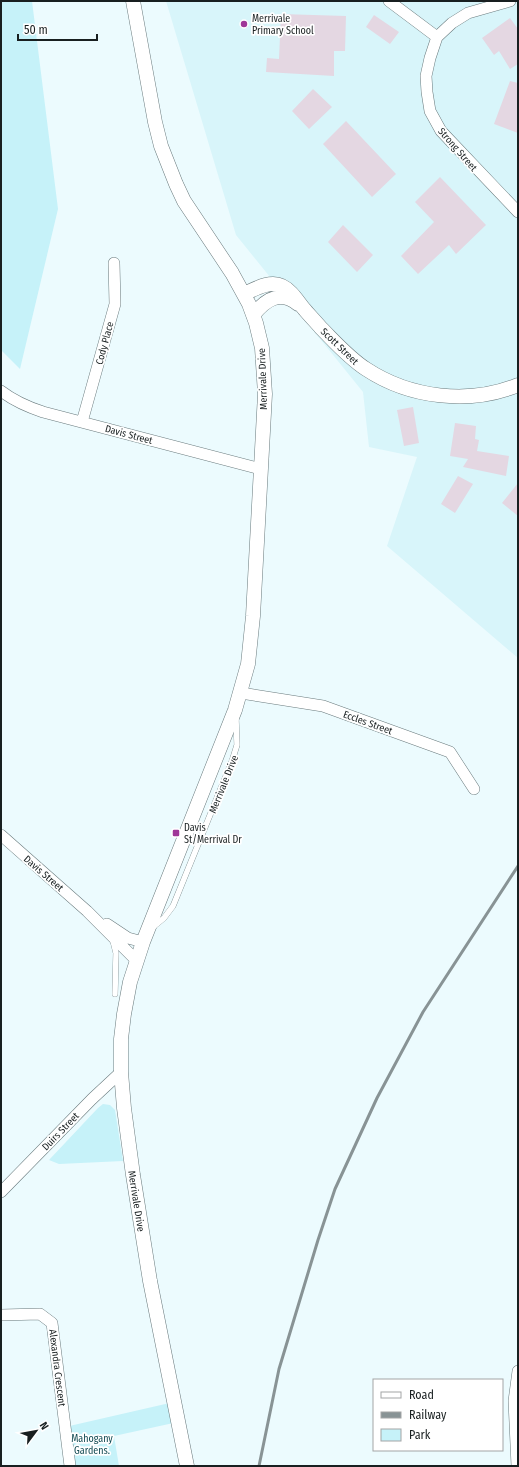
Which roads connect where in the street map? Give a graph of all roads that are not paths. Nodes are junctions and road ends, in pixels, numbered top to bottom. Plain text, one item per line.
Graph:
1 (133, 1) edge
2 (389, 1) edge
3 (510, 1) edge
4 (437, 37) junction
5 (518, 212) edge
6 (114, 263) dead end
7 (244, 294) junction
8 (305, 311) junction
9 (253, 315) junction
10 (518, 385) edge
11 (1, 391) edge
12 (82, 422) junction
13 (261, 469) junction
14 (240, 693) junction
15 (474, 789) dead end
16 (1, 835) edge
17 (87, 911) junction
18 (108, 932) junction
19 (144, 939) junction
20 (137, 961) junction
21 (115, 994) dead end
22 (121, 1072) junction
23 (1, 1192) edge
24 (1, 1315) edge
25 (518, 1370) edge
26 (517, 1428) edge
27 (70, 1466) edge
28 (187, 1466) edge
29 (517, 1466) edge

1 - 7 street, Merrivale Drive
2 - 4 street
3 - 4 street, Strong Street
4 - 5 street, Strong Street
6 - 12 street, Cody Place
7 - 8 street, Scott Street
7 - 9 street, Merrivale Drive
8 - 9 street, Scott Street
8 - 10 street, Scott Street
9 - 13 street, Merrivale Drive
11 - 12 street, Davis Street
12 - 13 street, Davis Street
13 - 14 street, Merrivale Drive
14 - 15 street, Eccles Street
14 - 19 street, Merrivale Drive
16 - 17 street, Davis Street
17 - 18 street, Davis Street
17 - 19 street, Davis Street
18 - 20 street, Davis Street
18 - 21 lane
19 - 20 street, Merrivale Drive
20 - 22 street, Merrivale Drive
22 - 23 street, Duirs Street
22 - 28 street, Merrivale Drive
24 - 27 street, Alexandra Crescent
25 - 26 street
26 - 29 street

